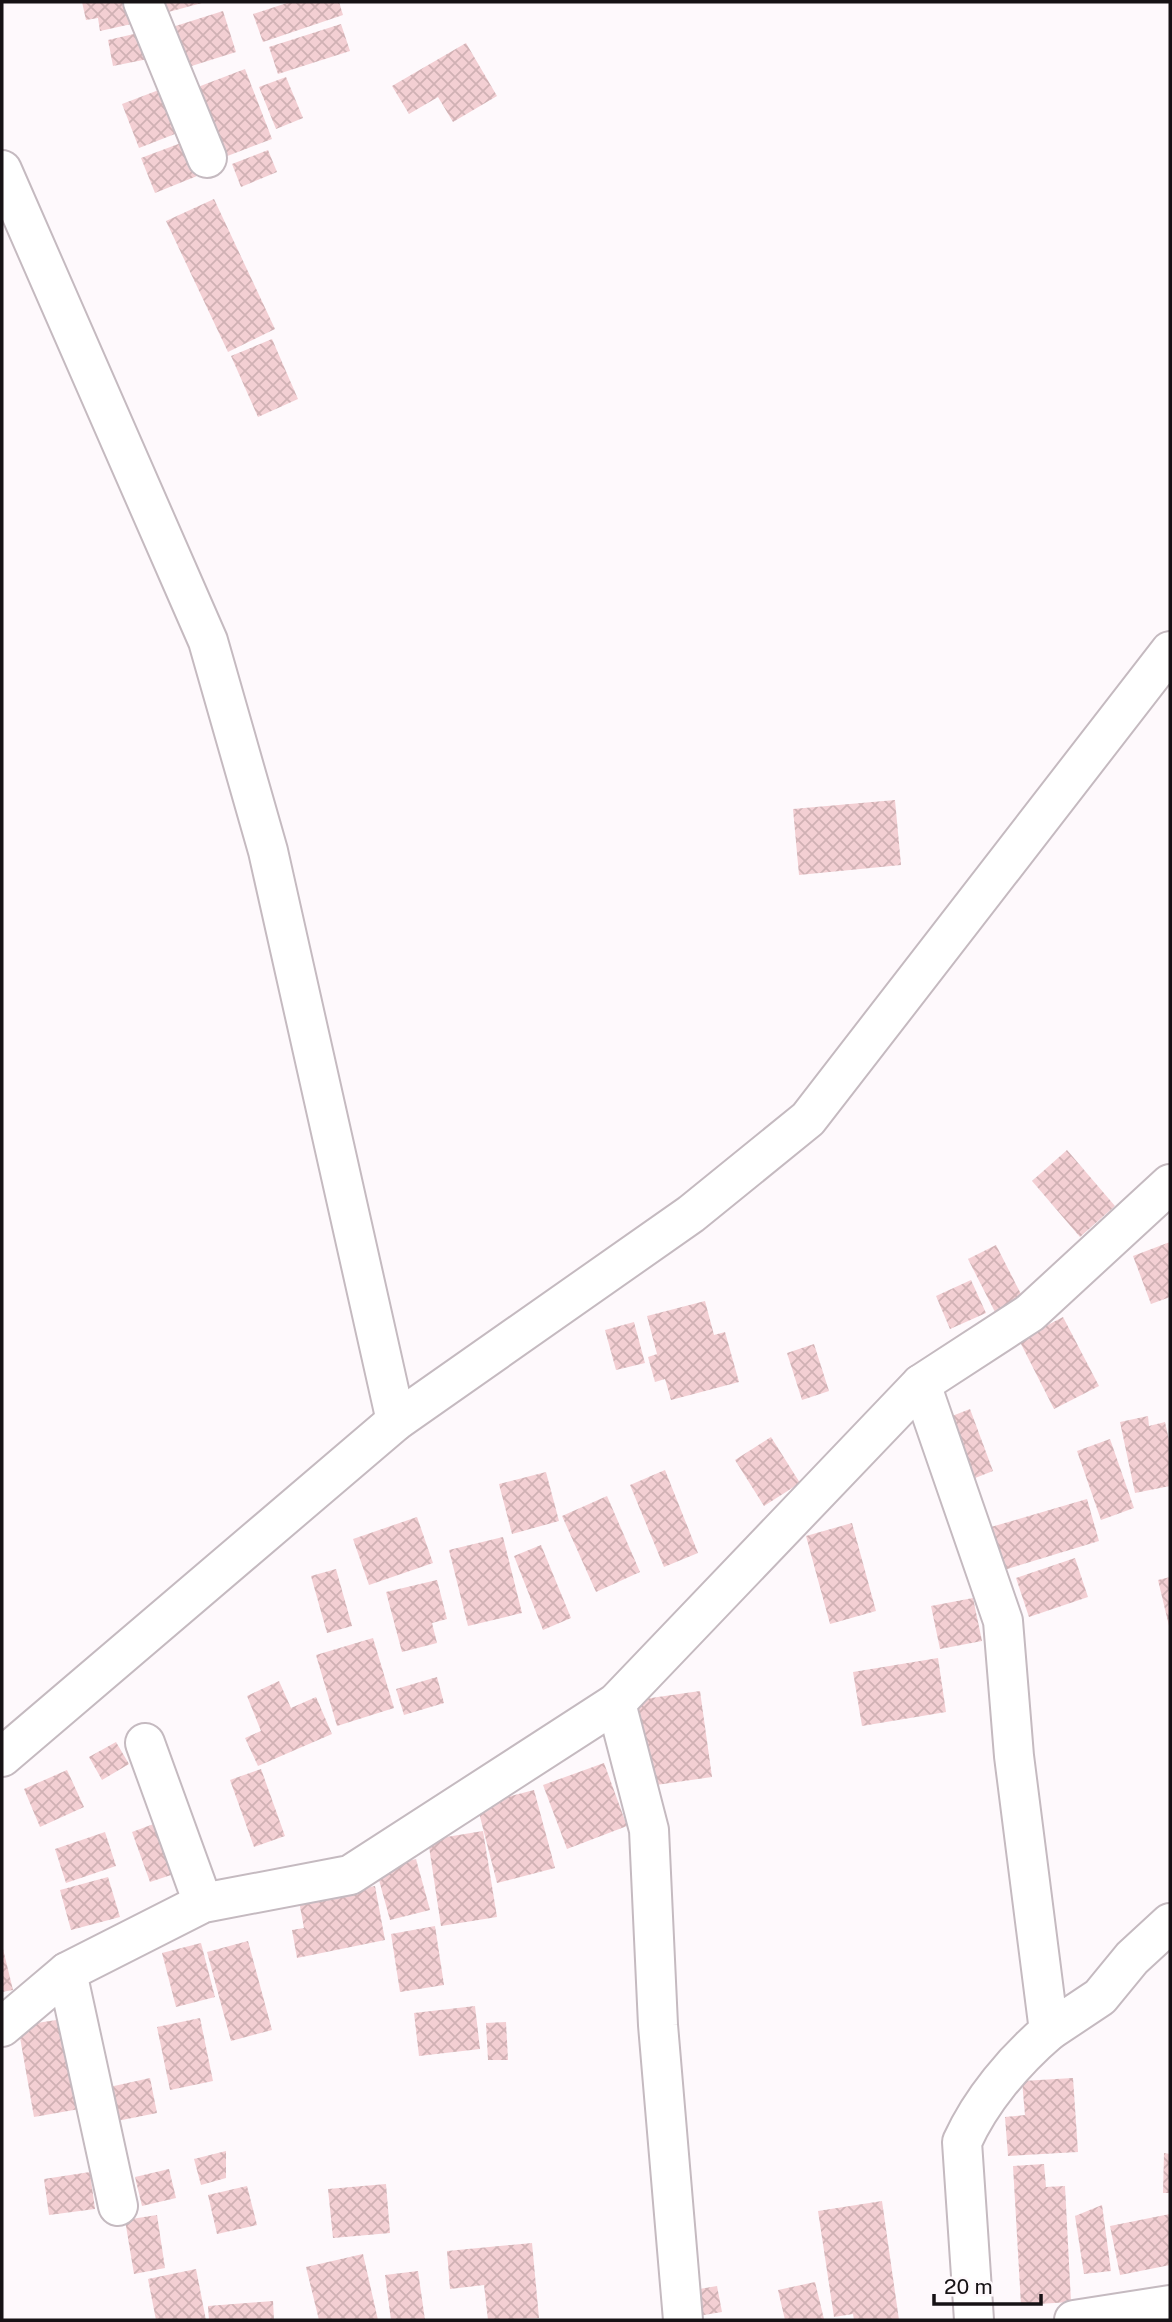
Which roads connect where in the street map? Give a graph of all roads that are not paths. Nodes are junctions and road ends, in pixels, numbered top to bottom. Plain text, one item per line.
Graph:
1 (143, 2) edge
2 (208, 158) dead end
3 (2, 170) edge
4 (1170, 651) edge
5 (1170, 1184) edge
6 (921, 1384) junction
7 (396, 1421) junction
8 (617, 1703) junction
9 (145, 1743) dead end
10 (2, 1757) edge
11 (203, 1903) junction
12 (1170, 1923) edge
13 (67, 1972) junction
14 (2, 2027) edge
15 (1049, 2031) junction
16 (118, 2206) dead end
17 (1170, 2305) edge
18 (683, 2320) edge
19 (974, 2320) edge
20 (1074, 2320) edge

1 - 2 street
3 - 7 street
4 - 7 street
5 - 6 street
6 - 8 street
6 - 15 street
7 - 10 street
8 - 11 street
8 - 18 street
9 - 11 street
11 - 13 street
12 - 15 street
13 - 14 street
13 - 16 street
15 - 19 street
17 - 20 street

